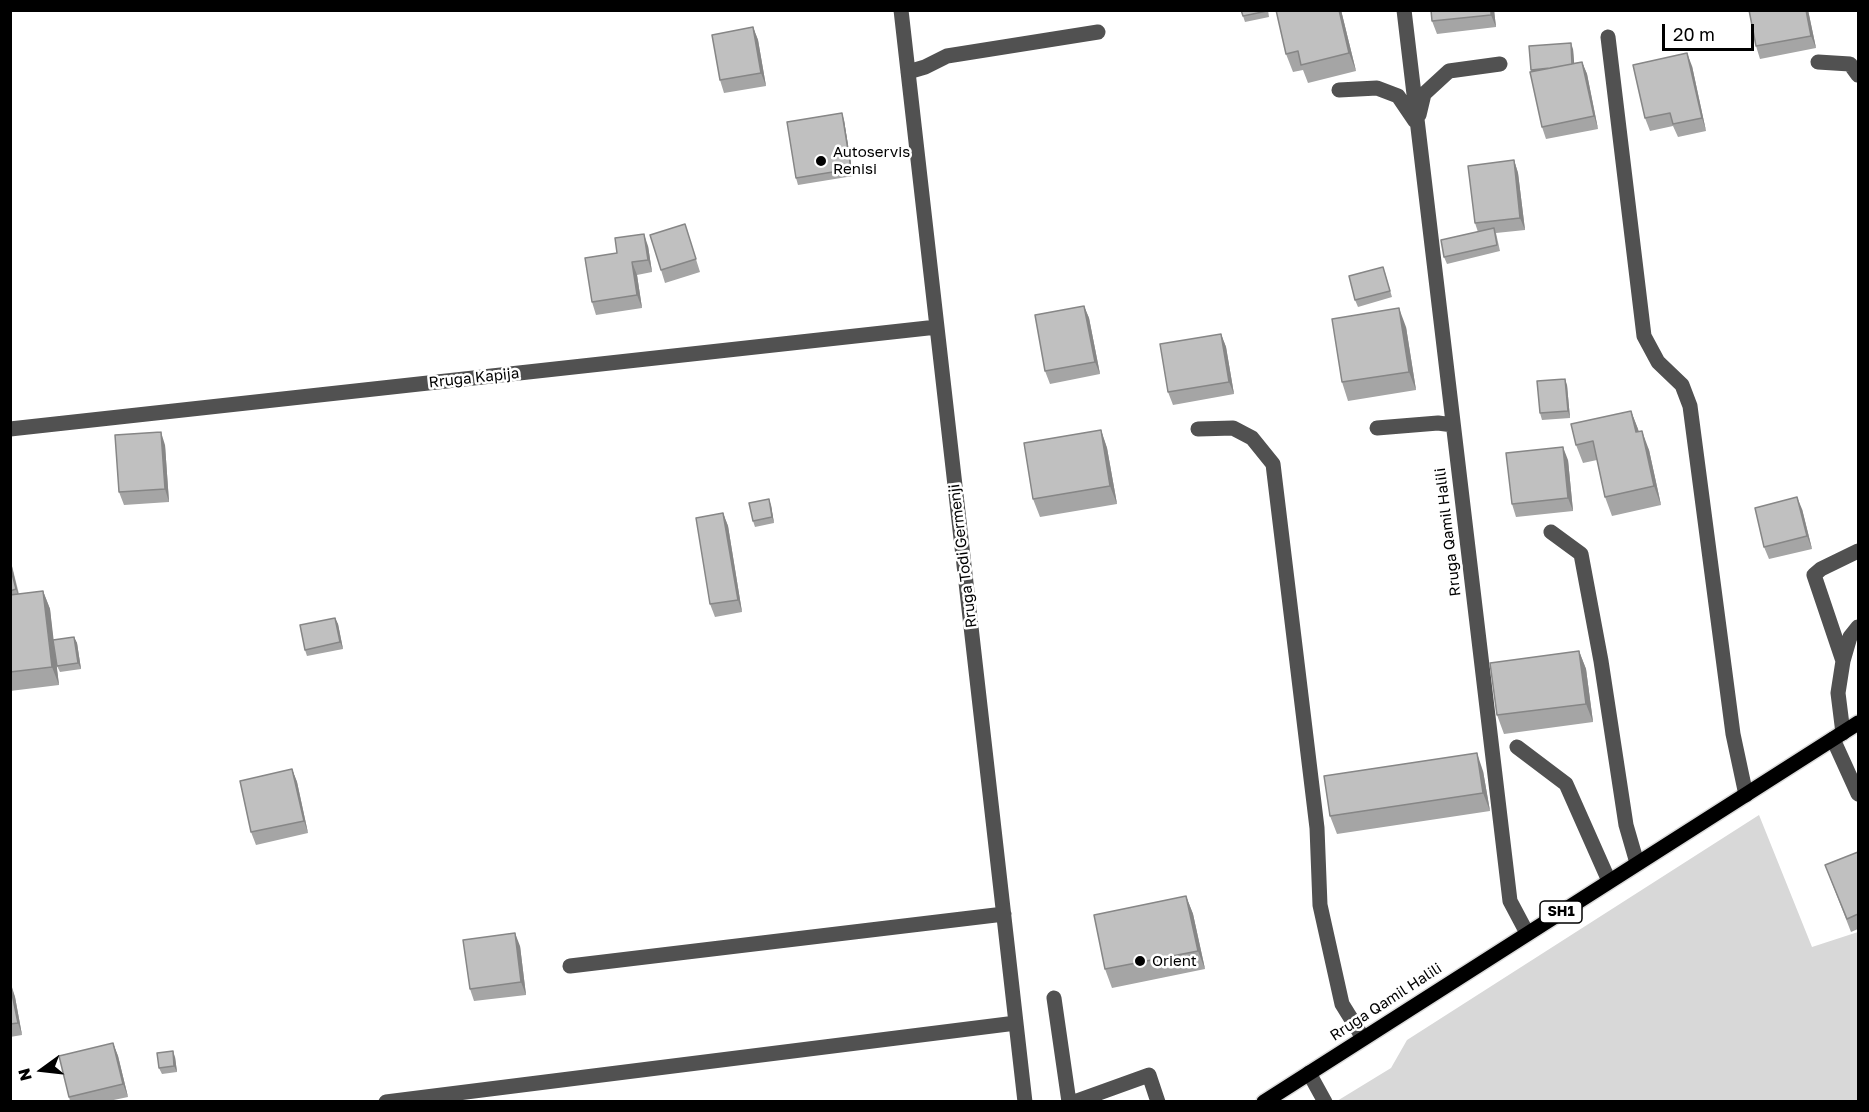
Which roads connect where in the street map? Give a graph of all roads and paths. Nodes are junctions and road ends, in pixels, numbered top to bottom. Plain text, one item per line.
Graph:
1 (901, 10) edge
2 (1404, 10) edge
3 (1098, 32) dead end
4 (1608, 36) dead end
5 (1818, 62) dead end
6 (1500, 64) dead end
7 (908, 72) junction
8 (1858, 75) edge
9 (1339, 90) dead end
10 (1417, 124) junction
11 (937, 327) junction
12 (1453, 425) junction
13 (1377, 428) dead end
14 (10, 429) edge
15 (1198, 429) dead end
16 (1551, 532) dead end
17 (1858, 550) edge
18 (1858, 627) edge
19 (1843, 661) junction
20 (1858, 723) edge
21 (1838, 736) junction
22 (1517, 747) dead end
23 (1858, 794) edge
24 (1746, 795) junction
25 (1637, 863) junction
26 (1609, 881) junction
27 (1004, 914) junction
28 (1527, 933) junction
29 (570, 966) dead end
30 (1054, 998) dead end
31 (1016, 1023) junction
32 (1362, 1038) junction
33 (1309, 1073) junction
34 (386, 1101) edge
35 (1025, 1101) edge
36 (1069, 1101) edge
37 (1074, 1101) edge
38 (1158, 1101) edge
39 (1264, 1101) edge
40 (1325, 1101) edge

1 - 7 street, Rruga Todi Germenji
2 - 10 street, Rruga Qamil Halili
3 - 7 street
4 - 24 street
5 - 8 street
6 - 10 street
7 - 11 street, Rruga Todi Germenji
9 - 10 street
10 - 12 street, Rruga Qamil Halili
11 - 14 street, Rruga Kapija
11 - 27 street, Rruga Todi Germenji
12 - 13 street
12 - 28 street, Rruga Qamil Halili
15 - 32 street
16 - 25 street
17 - 19 street
18 - 19 street
19 - 21 street
20 - 21 main road, Rruga Qamil Halili / SH1
21 - 23 street
21 - 24 main road, Rruga Qamil Halili / SH1
22 - 26 street
24 - 25 main road, Rruga Qamil Halili / SH1
25 - 26 main road, Rruga Qamil Halili / SH1
26 - 28 main road, Rruga Qamil Halili / SH1
27 - 29 street
27 - 31 street, Rruga Todi Germenji
28 - 32 main road, Rruga Qamil Halili / SH1
30 - 36 street
31 - 34 street
31 - 35 street, Rruga Todi Germenji
32 - 33 main road, Rruga Qamil Halili / SH1
33 - 39 main road, Rruga Qamil Halili / SH1
33 - 40 street
37 - 38 street

